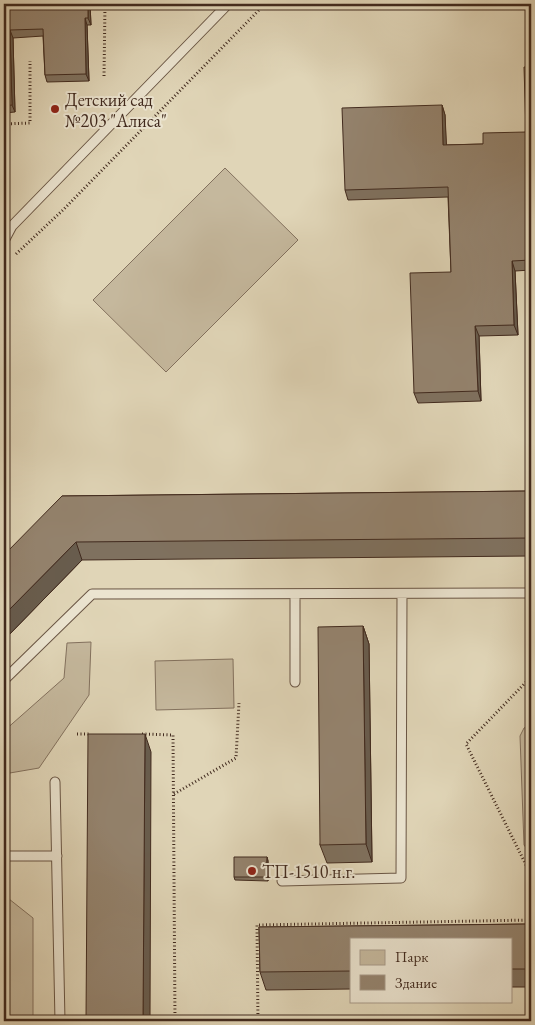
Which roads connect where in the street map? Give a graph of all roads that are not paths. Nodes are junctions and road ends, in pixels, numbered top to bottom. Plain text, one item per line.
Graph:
1 (228, 4) edge
2 (4, 241) edge
3 (531, 593) edge
4 (295, 594) junction
5 (402, 594) junction
6 (5, 677) edge
7 (295, 682) dead end
8 (55, 782) dead end
9 (4, 856) edge
10 (57, 856) junction
11 (282, 881) dead end
12 (60, 1021) edge

1 - 2 lane
3 - 5 lane
4 - 5 lane
4 - 6 lane
4 - 7 lane
5 - 11 lane
8 - 10 lane
9 - 10 lane
10 - 12 lane

